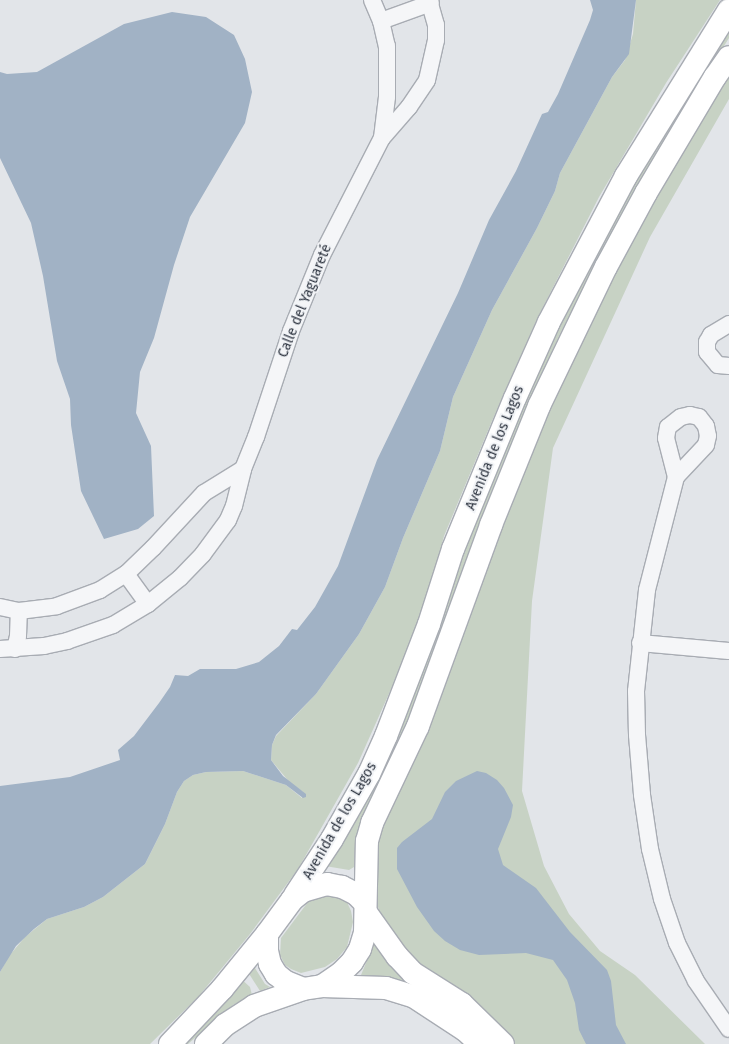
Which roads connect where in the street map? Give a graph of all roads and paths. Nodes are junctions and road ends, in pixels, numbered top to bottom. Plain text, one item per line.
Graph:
1 (372, 0) edge
2 (430, 2) edge
3 (729, 10) edge
4 (381, 22) junction
5 (729, 57) edge
6 (382, 138) junction
7 (729, 324) edge
8 (729, 366) edge
9 (243, 470) junction
10 (676, 477) dead end
11 (126, 574) junction
12 (148, 604) junction
13 (0, 607) edge
14 (19, 611) junction
15 (640, 643) junction
16 (7, 649) edge
17 (729, 652) edge
18 (292, 900) junction
19 (366, 909) junction
20 (268, 934) junction
21 (313, 987) junction
22 (729, 1029) edge
23 (170, 1044) edge
24 (206, 1044) edge
25 (480, 1044) edge
26 (503, 1044) edge

1 - 4 street, Calle del Yaguareté
2 - 4 street
2 - 6 street, Calle del Yaguareté
3 - 18 street, Avenida de los Lagos
4 - 6 street, Calle del Yaguareté
5 - 19 street, Avenida de los Lagos
6 - 9 street, Calle del Yaguareté
7 - 8 street
9 - 11 street
9 - 12 street, Calle del Yaguareté
10 - 15 street
11 - 12 street
11 - 14 street
12 - 16 street, Calle del Yaguareté
13 - 14 street
14 - 16 street
15 - 17 street
15 - 22 street
18 - 19 street
18 - 20 street
19 - 21 street
19 - 26 street
20 - 21 street
20 - 23 street
21 - 24 street
21 - 25 street

